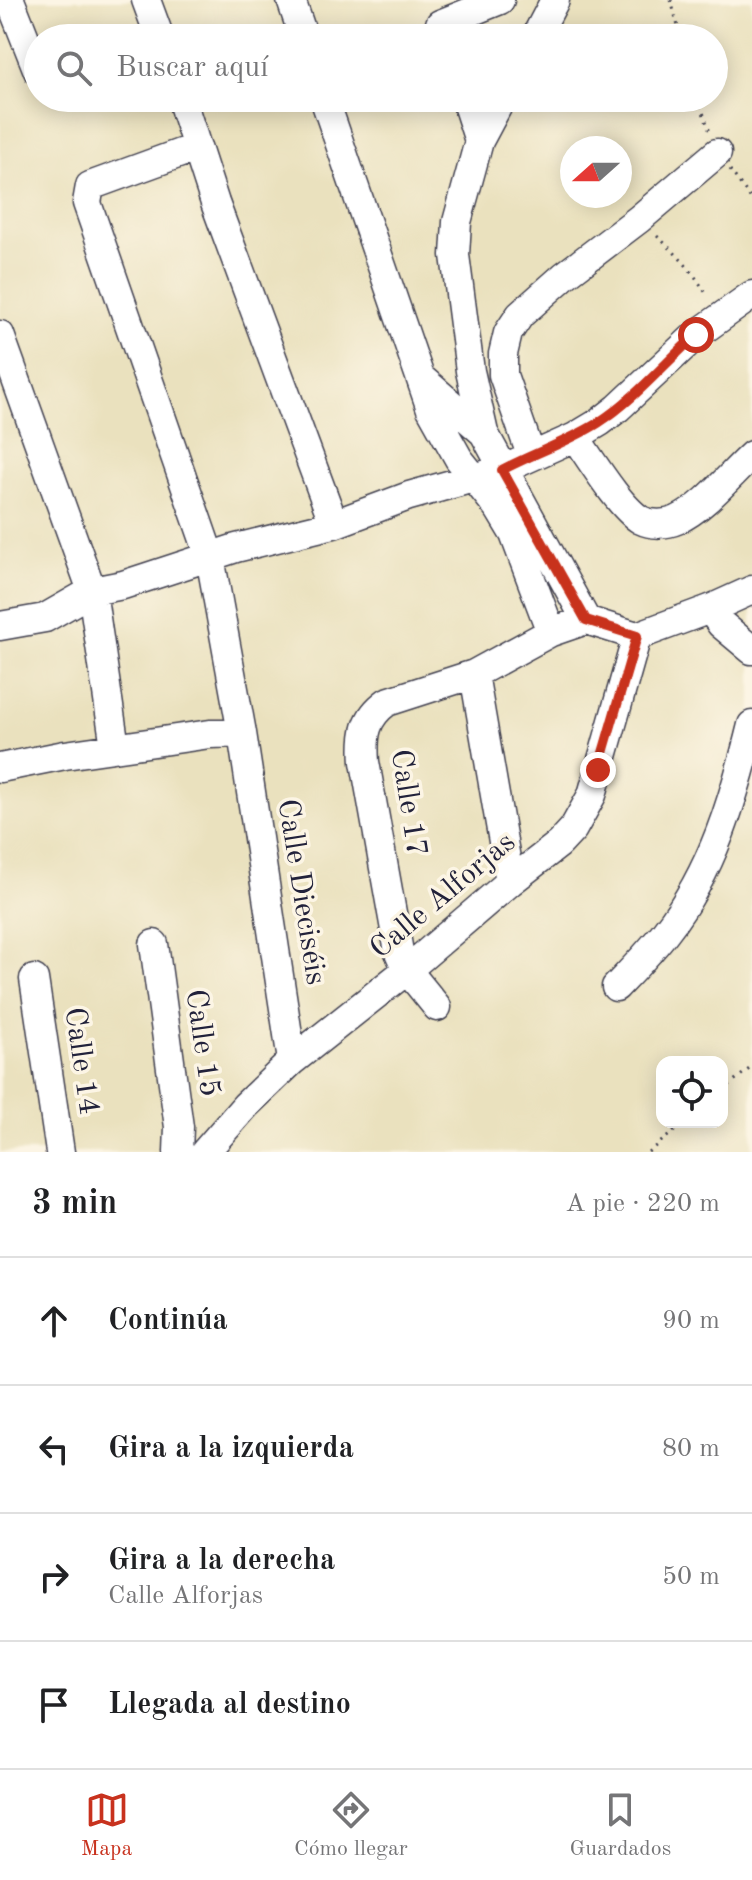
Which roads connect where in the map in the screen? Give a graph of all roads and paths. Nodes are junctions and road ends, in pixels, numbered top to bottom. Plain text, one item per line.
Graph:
1 (10, 0) edge
2 (146, 0) edge
3 (291, 0) edge
4 (500, 0) edge
5 (555, 0) edge
6 (671, 0) edge
7 (439, 21) edge
8 (155, 24) edge
9 (299, 24) edge
10 (542, 24) edge
11 (677, 24) edge
12 (24, 36) edge
13 (186, 112) edge
14 (329, 112) edge
15 (470, 112) edge
16 (495, 112) edge
17 (479, 141) junction
18 (197, 147) junction
19 (717, 153) dead end
20 (639, 219) junction
21 (752, 295) edge
22 (719, 318) junction
23 (0, 335) edge
24 (420, 378) junction
25 (484, 433) junction
26 (575, 437) junction
27 (531, 455) junction
28 (752, 455) edge
29 (489, 474) junction
30 (334, 524) junction
31 (210, 557) junction
32 (752, 590) edge
33 (92, 591) junction
34 (710, 609) junction
35 (586, 620) junction
36 (0, 626) edge
37 (551, 632) junction
38 (637, 636) junction
39 (752, 650) edge
40 (474, 674) junction
41 (752, 725) edge
42 (242, 733) junction
43 (115, 747) junction
44 (0, 768) edge
45 (510, 882) junction
46 (154, 944) dead end
47 (407, 970) junction
48 (34, 979) dead end
49 (616, 987) dead end
50 (437, 1007) dead end
51 (292, 1061) junction
52 (752, 1067) edge
53 (728, 1085) edge
54 (679, 1128) edge
55 (60, 1152) edge
56 (178, 1152) edge
57 (205, 1152) edge
58 (651, 1152) edge

1 - 12 street
2 - 8 street
3 - 9 street
4 - 7 street
5 - 10 street
6 - 11 path
13 - 18 street
14 - 24 street
15 - 17 street
16 - 17 street
17 - 25 street
18 - 30 street
18 - 31 street, Calle Dieciséis
19 - 20 street
20 - 22 path
20 - 27 street
21 - 22 street
22 - 26 street
23 - 33 street
24 - 25 street
24 - 29 street
25 - 29 street
26 - 27 street
26 - 28 street
27 - 29 street
29 - 30 street
29 - 35 street
29 - 37 street
30 - 31 street
31 - 33 street
31 - 42 street, Calle Dieciséis
32 - 34 street
33 - 36 street
33 - 43 street
34 - 38 street
34 - 39 street
35 - 37 street
35 - 38 street
37 - 40 street
38 - 45 street, Calle Alforjas
40 - 45 street
40 - 47 street, Calle 17
41 - 49 street
42 - 43 street
42 - 51 street, Calle Dieciséis
43 - 44 street
45 - 47 street, Calle Alforjas
46 - 56 street, Calle 15
47 - 50 street, Calle 17
47 - 51 street, Calle Alforjas
48 - 55 street, Calle 14
51 - 57 street, Calle Alforjas
52 - 53 path
54 - 58 path

